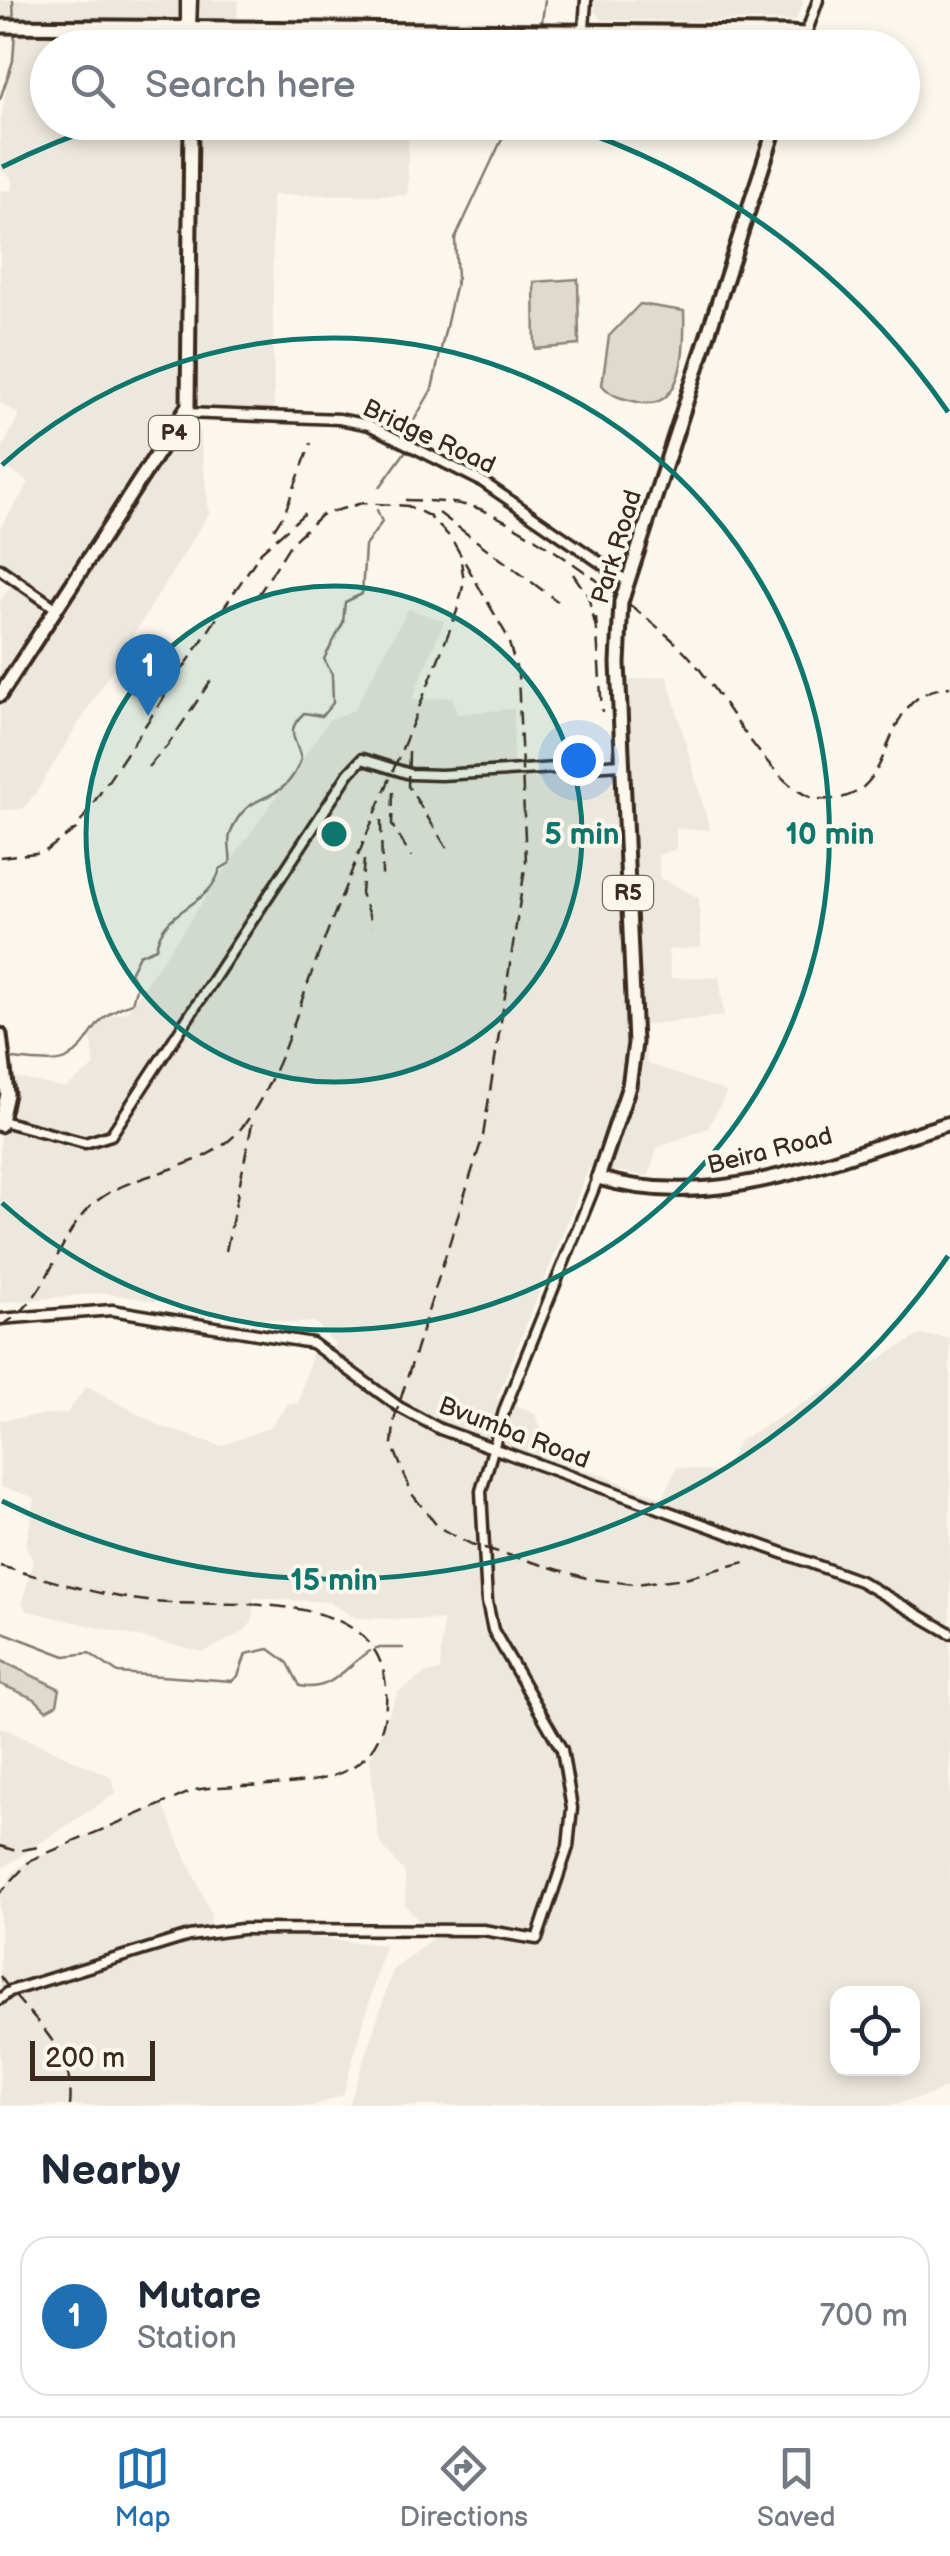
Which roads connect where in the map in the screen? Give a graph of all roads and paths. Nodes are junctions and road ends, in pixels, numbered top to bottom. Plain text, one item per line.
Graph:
1 (189, 0) edge
2 (586, 0) edge
3 (818, 0) edge
4 (1, 26) edge
5 (189, 28) junction
6 (584, 29) junction
7 (628, 30) edge
8 (807, 30) edge
9 (188, 140) edge
10 (188, 140) edge
11 (772, 140) edge
12 (186, 413) junction
13 (0, 569) edge
14 (628, 580) junction
15 (55, 607) junction
16 (0, 684) edge
17 (0, 695) edge
18 (622, 764) junction
19 (0, 1037) edge
20 (3, 1061) edge
21 (1, 1123) edge
22 (950, 1123) edge
23 (598, 1178) junction
24 (0, 1318) edge
25 (491, 1447) junction
26 (950, 1633) edge
27 (0, 1999) edge

1 - 5 street
2 - 6 street
3 - 8 street
4 - 5 highway
5 - 6 highway
6 - 7 highway
9 - 12 highway, P4
10 - 15 highway, P4
11 - 14 highway, Park Road / R5
12 - 14 street, Bridge Road
12 - 15 highway, P4
13 - 15 street
14 - 18 highway, Park Road / R5
15 - 16 highway, P4
15 - 17 highway, P4
18 - 21 street
18 - 23 highway, Park Road / R5
19 - 20 highway
20 - 21 highway
22 - 23 highway, Beira Road
23 - 25 street
24 - 25 street, Bvumba Road
25 - 26 street, Bvumba Road
25 - 27 street

